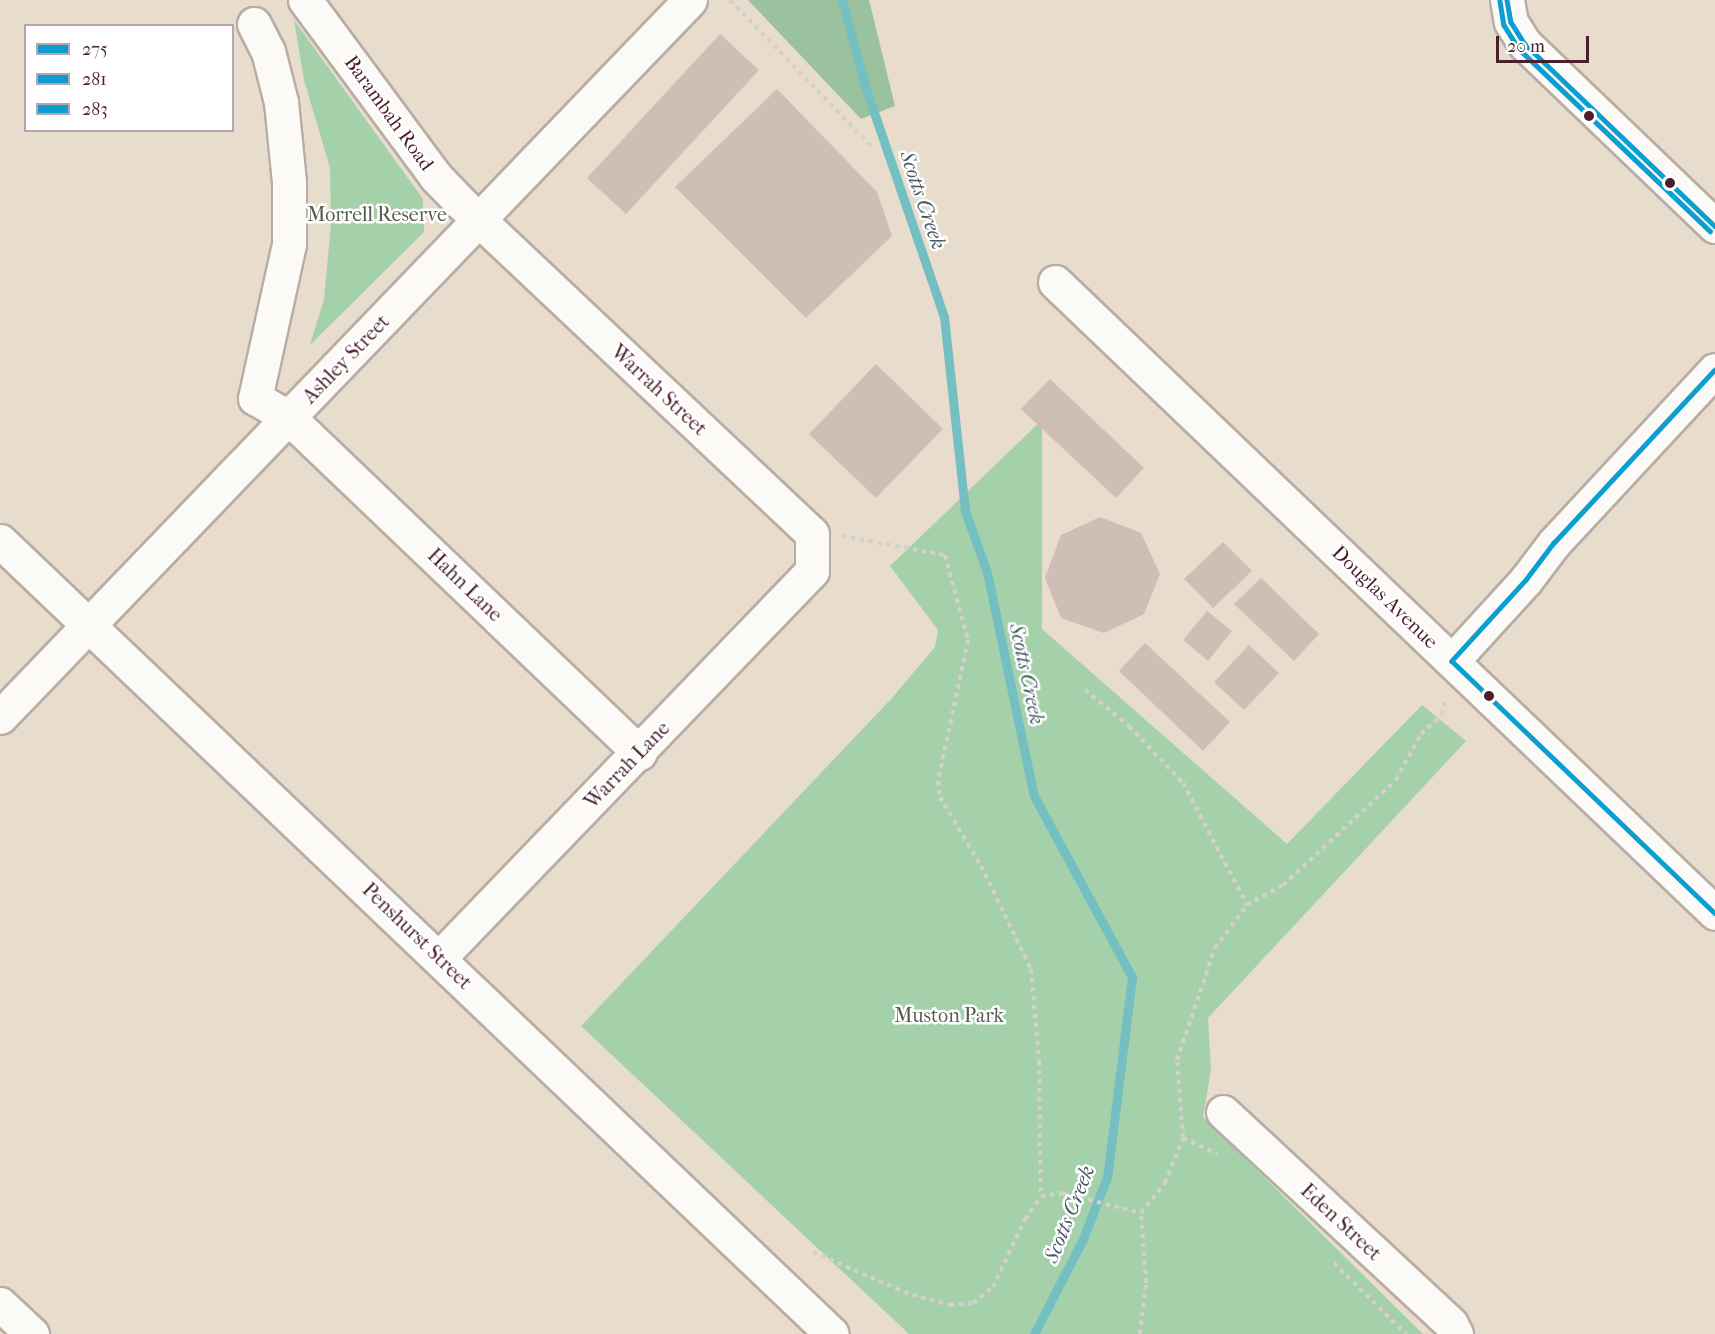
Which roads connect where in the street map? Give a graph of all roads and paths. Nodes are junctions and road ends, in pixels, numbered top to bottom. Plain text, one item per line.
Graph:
1 (305, 0) edge
2 (690, 0) edge
3 (730, 0) edge
4 (1508, 0) edge
5 (254, 24) dead end
6 (874, 149) dead end
7 (479, 221) junction
8 (1715, 226) edge
9 (1055, 282) dead end
10 (1715, 370) edge
11 (290, 418) junction
12 (812, 534) junction
13 (0, 541) edge
14 (88, 624) junction
15 (1452, 661) junction
16 (1085, 690) dead end
17 (0, 717) edge
18 (640, 753) junction
19 (1247, 905) junction
20 (1715, 913) edge
21 (440, 957) junction
22 (1223, 1112) dead end
23 (1041, 1196) junction
24 (1141, 1213) junction
25 (813, 1252) dead end
26 (0, 1304) edge
27 (32, 1334) edge
28 (832, 1334) edge
29 (1140, 1334) edge
30 (1456, 1334) edge

1 - 7 street, Barambah Road
2 - 7 street, Ashley Street
3 - 6 path
4 - 8 street
5 - 11 street, Hahn Lane
7 - 11 street, Ashley Street
7 - 12 street, Warrah Street
9 - 15 street, Douglas Avenue
10 - 15 street
11 - 14 street, Ashley Street
11 - 18 street, Hahn Lane
12 - 18 street, Warrah Lane
12 - 23 path
13 - 14 street, Penshurst Street
14 - 17 street, Ashley Street
14 - 21 street, Penshurst Street
15 - 19 path
15 - 20 street, Douglas Avenue
16 - 19 path
18 - 21 street, Warrah Lane
19 - 24 path
21 - 28 street, Penshurst Street
22 - 30 street, Eden Street
23 - 24 path
23 - 25 path
24 - 29 path
26 - 27 street

